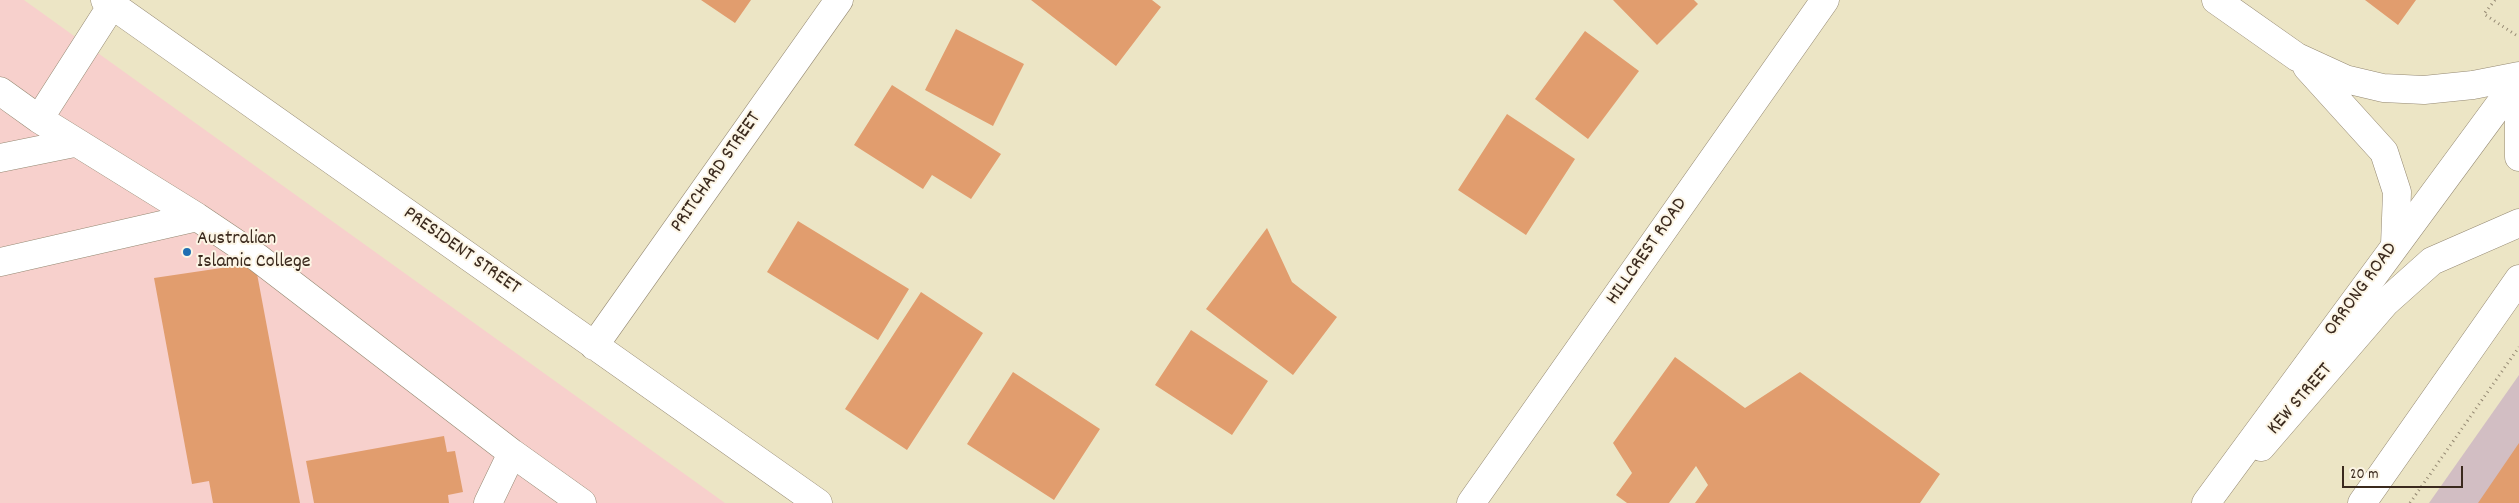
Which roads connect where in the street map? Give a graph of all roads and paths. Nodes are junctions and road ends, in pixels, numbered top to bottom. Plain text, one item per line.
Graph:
1 (839, 0) edge
2 (1825, 0) edge
3 (2216, 0) edge
4 (2495, 0) edge
5 (108, 2) edge
6 (2519, 37) edge
7 (2297, 57) junction
8 (2519, 77) edge
9 (0, 91) edge
10 (2519, 111) edge
11 (39, 119) junction
12 (74, 143) junction
13 (2519, 157) edge
14 (0, 158) edge
15 (197, 217) junction
16 (2519, 223) edge
17 (2395, 245) junction
18 (0, 262) edge
19 (2519, 279) edge
20 (594, 346) junction
21 (2519, 347) edge
22 (512, 453) junction
23 (544, 476) junction
24 (488, 503) edge
25 (548, 503) edge
26 (582, 503) edge
27 (818, 503) edge
28 (1471, 503) edge
29 (2206, 503) edge
30 (2213, 503) edge
31 (2362, 503) edge
32 (2410, 503) edge

1 - 20 main road, PRITCHARD STREET
2 - 28 main road, HILLCREST ROAD
3 - 7 main road
4 - 6 path
5 - 11 main road
5 - 20 main road, PRESIDENT STREET
7 - 8 main road
7 - 17 main road
8 - 17 main road, ORRONG ROAD
9 - 11 main road
10 - 13 main road
11 - 12 main road
12 - 14 main road
12 - 15 main road
15 - 18 main road
15 - 22 main road
16 - 30 main road, KEW STREET
17 - 29 main road, ORRONG ROAD
19 - 31 main road
20 - 27 main road, PRESIDENT STREET
21 - 32 path
22 - 23 main road
22 - 24 main road
23 - 25 main road
23 - 26 main road

